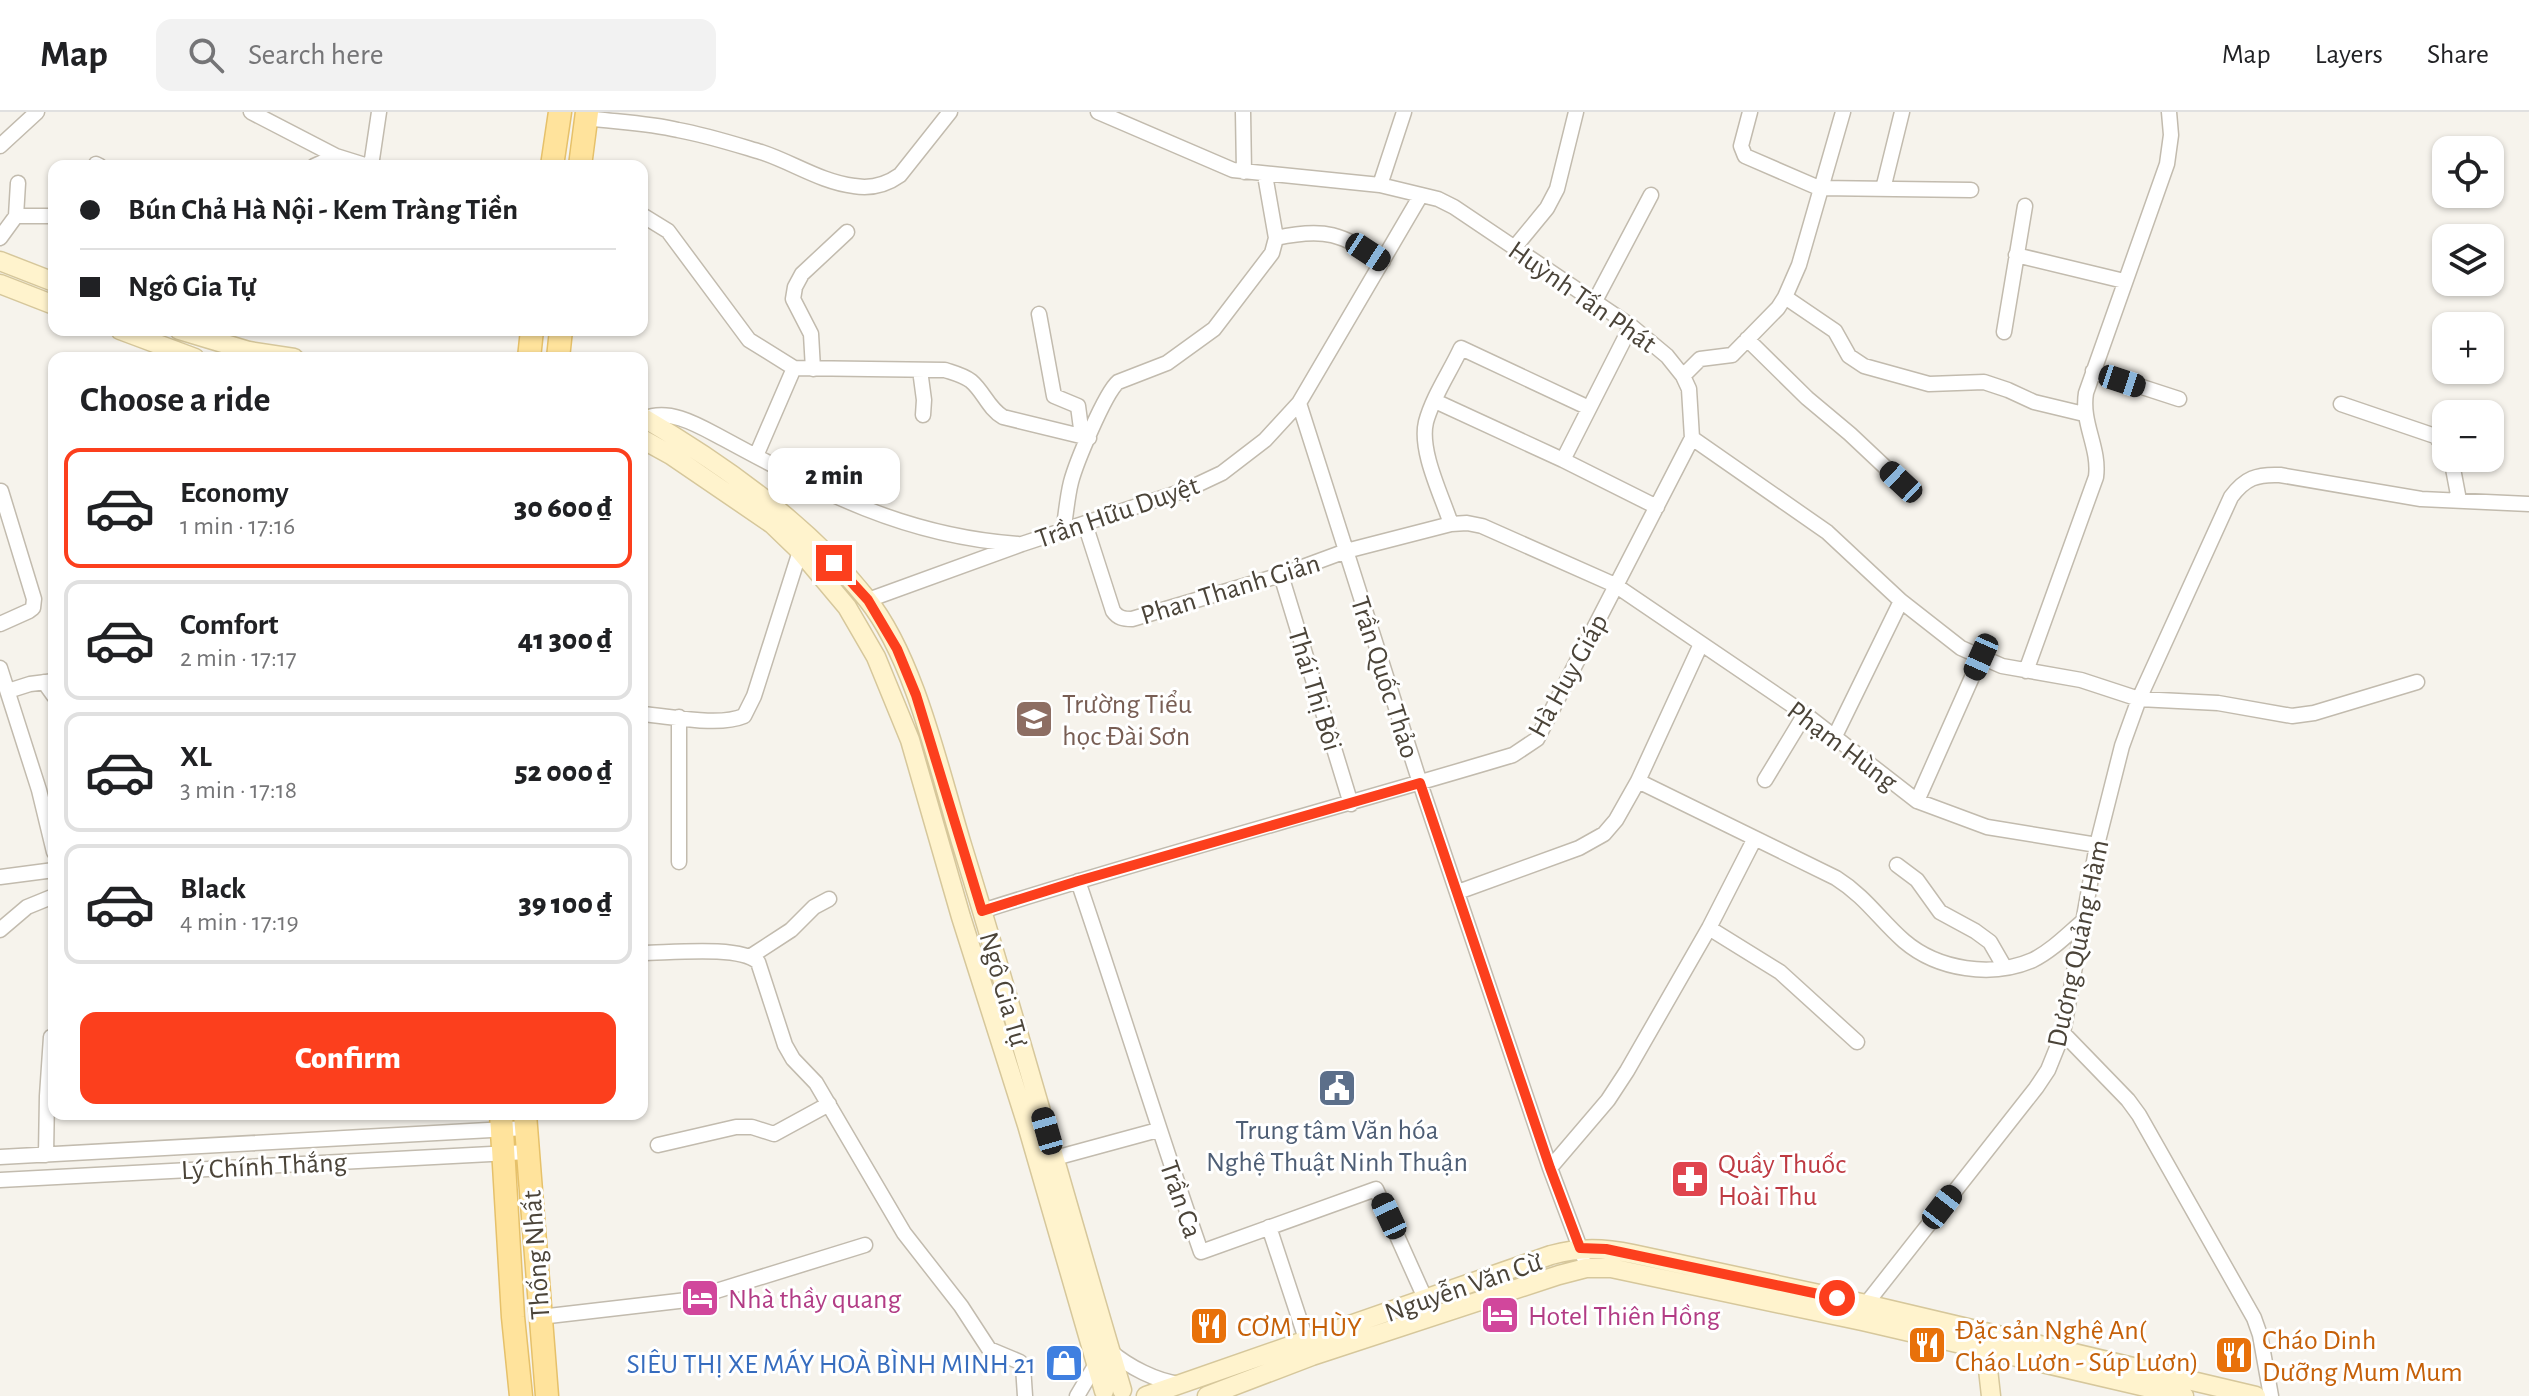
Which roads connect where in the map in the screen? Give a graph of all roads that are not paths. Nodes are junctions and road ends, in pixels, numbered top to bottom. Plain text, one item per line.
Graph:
1 (37, 112) edge
2 (251, 112) edge
3 (379, 112) edge
4 (950, 112) edge
5 (1098, 112) edge
6 (1243, 112) edge
7 (1404, 112) edge
8 (1576, 112) edge
9 (1750, 112) edge
10 (1843, 112) edge
11 (1902, 112) edge
12 (2169, 112) edge
13 (560, 113) edge
14 (587, 115) edge
15 (0, 146) edge
16 (336, 156) junction
17 (327, 160) edge
18 (349, 160) edge
19 (370, 160) edge
20 (553, 160) edge
21 (581, 160) edge
22 (1244, 172) junction
23 (1265, 175) junction
24 (18, 183) dead end
25 (1380, 185) junction
26 (1819, 188) junction
27 (1883, 189) junction
28 (1971, 190) dead end
29 (1421, 195) junction
30 (1651, 195) dead end
31 (2025, 206) dead end
32 (16, 216) junction
33 (48, 216) edge
34 (648, 218) edge
35 (847, 232) dead end
36 (0, 238) edge
37 (1276, 238) junction
38 (1515, 247) junction
39 (2016, 255) junction
40 (0, 261) edge
41 (1383, 261) junction
42 (48, 280) edge
43 (2124, 281) junction
44 (0, 284) edge
45 (1785, 297) junction
46 (1595, 301) junction
47 (48, 303) edge
48 (1039, 314) dead end
49 (1631, 326) junction
50 (2004, 332) dead end
51 (136, 336) edge
52 (199, 336) edge
53 (1747, 339) junction
54 (179, 352) edge
55 (255, 352) edge
56 (794, 368) junction
57 (813, 369) junction
58 (920, 370) junction
59 (2093, 371) junction
60 (1683, 376) junction
61 (2179, 399) dead end
62 (1435, 401) junction
63 (1299, 403) junction
64 (2341, 404) dead end
65 (1589, 408) junction
66 (2084, 414) junction
67 (923, 415) dead end
68 (648, 416) edge
69 (648, 421) edge
70 (2432, 435) edge
71 (1086, 437) junction
72 (1692, 438) junction
73 (648, 442) edge
74 (756, 456) junction
75 (1563, 460) junction
76 (2454, 472) edge
77 (1901, 482) dead end
78 (1, 491) edge
79 (2459, 500) junction
80 (2529, 504) edge
81 (1657, 507) junction
82 (1085, 524) junction
83 (1451, 524) junction
84 (1063, 532) junction
85 (1022, 544) junction
86 (800, 551) junction
87 (1346, 551) junction
88 (1281, 575) junction
89 (1615, 585) junction
90 (868, 600) junction
91 (1901, 601) junction
92 (847, 607) junction
93 (0, 624) edge
94 (1701, 644) junction
95 (1981, 657) junction
96 (0, 668) edge
97 (2026, 671) junction
98 (48, 682) edge
99 (2417, 682) dead end
100 (8, 691) junction
101 (2139, 699) junction
102 (648, 714) edge
103 (1805, 714) junction
104 (679, 717) junction
105 (1834, 738) junction
106 (939, 768) junction
107 (920, 775) junction
108 (1765, 780) dead end
109 (1638, 781) junction
110 (1420, 783) junction
111 (1917, 801) junction
112 (1351, 804) junction
113 (48, 827) edge
114 (1754, 840) junction
115 (2097, 845) junction
116 (679, 862) dead end
117 (1897, 865) dead end
118 (48, 871) edge
119 (0, 877) edge
120 (1078, 881) junction
121 (1458, 892) junction
122 (48, 898) edge
123 (829, 899) dead end
124 (982, 911) junction
125 (961, 917) junction
126 (2082, 922) junction
127 (1709, 928) junction
128 (0, 930) edge
129 (648, 953) edge
130 (751, 956) junction
131 (2005, 968) junction
132 (1014, 1019) junction
133 (995, 1025) junction
134 (2063, 1033) junction
135 (1857, 1042) dead end
136 (48, 1081) edge
137 (829, 1104) junction
138 (526, 1121) edge
139 (502, 1122) edge
140 (1158, 1130) junction
141 (219, 1145) junction
142 (658, 1145) dead end
143 (504, 1152) junction
144 (528, 1152) junction
145 (46, 1155) junction
146 (0, 1157) edge
147 (1046, 1161) junction
148 (220, 1168) junction
149 (1550, 1168) junction
150 (0, 1180) edge
151 (1269, 1227) junction
152 (865, 1245) dead end
153 (1580, 1248) junction
154 (1586, 1268) junction
155 (1427, 1298) junction
156 (1864, 1312) junction
157 (1433, 1316) junction
158 (513, 1317) junction
159 (540, 1317) junction
160 (1984, 1332) junction
161 (1309, 1348) junction
162 (1986, 1351) junction
163 (1103, 1357) junction
164 (1181, 1384) junction
165 (1113, 1393) edge
166 (521, 1396) edge
167 (547, 1396) edge
168 (1025, 1396) edge
169 (1077, 1396) edge
170 (1146, 1396) edge
171 (1207, 1396) edge
172 (1991, 1396) edge
173 (2184, 1396) edge
174 (2256, 1396) edge
175 (2271, 1396) edge

1 - 15 street
2 - 16 street
3 - 19 street
4 - 14 street
5 - 22 street, Huỳnh Tấn Phát
6 - 22 street
7 - 25 street
8 - 38 street
9 - 26 street
10 - 26 street
11 - 27 street
12 - 43 street
13 - 14 main road
13 - 20 main road
14 - 21 main road
16 - 17 street
16 - 18 street
22 - 23 street, Huỳnh Tấn Phát
23 - 25 street, Huỳnh Tấn Phát
23 - 37 street
24 - 32 street
25 - 29 street, Huỳnh Tấn Phát
26 - 27 street
26 - 45 street
27 - 28 street
29 - 38 street, Huỳnh Tấn Phát
29 - 41 street, Trần Hữu Duyệt
30 - 46 street
31 - 39 street
32 - 33 street
32 - 36 street
34 - 56 street
35 - 57 street
37 - 41 street
37 - 71 street
38 - 46 street, Huỳnh Tấn Phát
39 - 43 street
39 - 50 street
40 - 42 main road
41 - 63 street, Trần Hữu Duyệt
43 - 59 street
44 - 47 main road
45 - 53 street
45 - 66 street
46 - 49 street, Huỳnh Tấn Phát
48 - 71 street
49 - 60 street, Huỳnh Tấn Phát
49 - 65 street
51 - 54 main road
52 - 55 main road
53 - 60 street
53 - 77 street
56 - 57 street
56 - 74 street
57 - 58 street
58 - 67 street
58 - 71 street
59 - 61 street
59 - 66 street
60 - 72 street, Huỳnh Tấn Phát
62 - 65 street
62 - 75 street
62 - 83 street
63 - 82 street, Trần Hữu Duyệt
63 - 87 street, Trần Quốc Thảo
64 - 70 street
65 - 75 street
66 - 97 street
68 - 74 street
69 - 90 main road, Ngô Gia Tự
71 - 84 street
72 - 81 street, Hà Huy Giáp
72 - 91 street
73 - 86 main road, Ngô Gia Tự
74 - 85 street
75 - 81 street
76 - 79 street
78 - 93 street
79 - 80 street, Dương Quảng Hàm
79 - 101 street, Dương Quảng Hàm
81 - 89 street, Hà Huy Giáp
82 - 84 street, Trần Hữu Duyệt
82 - 88 street, Phan Thanh Giản
83 - 87 street, Phan Thanh Giản
83 - 89 street, Phạm Hùng
84 - 85 street, Trần Hữu Duyệt
85 - 90 street, Trần Hữu Duyệt
86 - 92 main road, Ngô Gia Tự
86 - 104 street
87 - 88 street, Phan Thanh Giản
87 - 110 street, Trần Quốc Thảo
88 - 112 street, Thái Thị Bôi
89 - 94 street, Phạm Hùng
89 - 110 street, Hà Huy Giáp
90 - 92 main road
90 - 106 main road, Ngô Gia Tự
91 - 95 street
91 - 105 street
92 - 107 main road, Ngô Gia Tự
94 - 103 street, Phạm Hùng
94 - 109 street
95 - 97 street
95 - 111 street
96 - 100 street
97 - 101 street
98 - 100 street
99 - 101 street
100 - 113 street
101 - 115 street, Dương Quảng Hàm
102 - 104 street
103 - 105 street, Phạm Hùng
103 - 108 street
104 - 116 street
105 - 111 street, Phạm Hùng
106 - 107 main road
106 - 124 main road, Ngô Gia Tự
107 - 125 main road, Ngô Gia Tự
109 - 114 street
109 - 121 street
110 - 112 street, Hà Huy Giáp
110 - 121 street, Trần Quốc Thảo
111 - 115 street, Phạm Hùng
112 - 120 street, Hà Huy Giáp
114 - 127 street
114 - 131 street
115 - 126 street, Dương Quảng Hàm
117 - 131 street
118 - 119 street
120 - 124 street, Hà Huy Giáp
120 - 140 street, Trần Ca
121 - 149 street, Trần Quốc Thảo
122 - 128 street
123 - 130 street
124 - 125 main road
124 - 132 main road, Ngô Gia Tự
125 - 133 main road, Ngô Gia Tự
126 - 131 street
126 - 134 street, Dương Quảng Hàm
127 - 135 street
127 - 149 street
129 - 130 street
130 - 137 street
132 - 133 main road
132 - 147 main road, Ngô Gia Tự
133 - 147 main road, Ngô Gia Tự
134 - 156 street, Dương Quảng Hàm
134 - 175 street
136 - 145 street
137 - 142 street
137 - 168 street
138 - 139 street, Lý Chính Thắng
138 - 144 main road, Thống Nhất
139 - 141 street, Lý Chính Thắng
139 - 143 main road, Thống Nhất
140 - 147 street
140 - 151 street, Trần Ca
141 - 145 street, Lý Chính Thắng
141 - 148 street
143 - 144 street, Lý Chính Thắng
143 - 148 street, Lý Chính Thắng
143 - 158 main road, Thống Nhất
144 - 159 main road, Thống Nhất
145 - 146 street, Lý Chính Thắng
147 - 163 main road, Ngô Gia Tự
148 - 150 street, Lý Chính Thắng
149 - 153 street, Trần Quốc Thảo
151 - 155 street, Trần Ca
151 - 161 street
152 - 159 street
153 - 154 street, Trần Quốc Thảo
153 - 155 main road, Nguyễn Văn Cừ
153 - 156 main road, Nguyễn Văn Cừ
154 - 156 main road, Nguyễn Văn Cừ
154 - 157 main road, Nguyễn Văn Cừ
155 - 157 street, Trần Ca
155 - 161 main road, Nguyễn Văn Cừ
156 - 160 main road, Nguyễn Văn Cừ
156 - 162 main road, Nguyễn Văn Cừ
157 - 161 main road, Nguyễn Văn Cừ
158 - 159 main road
158 - 166 main road, Thống Nhất
159 - 167 main road, Thống Nhất
160 - 162 main road
160 - 174 main road, Nguyễn Văn Cừ
161 - 164 main road, Nguyễn Văn Cừ
161 - 171 main road, Nguyễn Văn Cừ
162 - 172 main road
162 - 173 main road, Nguyễn Văn Cừ
163 - 164 street
163 - 165 main road, Ngô Gia Tự
163 - 169 street
164 - 170 main road, Nguyễn Văn Cừ

